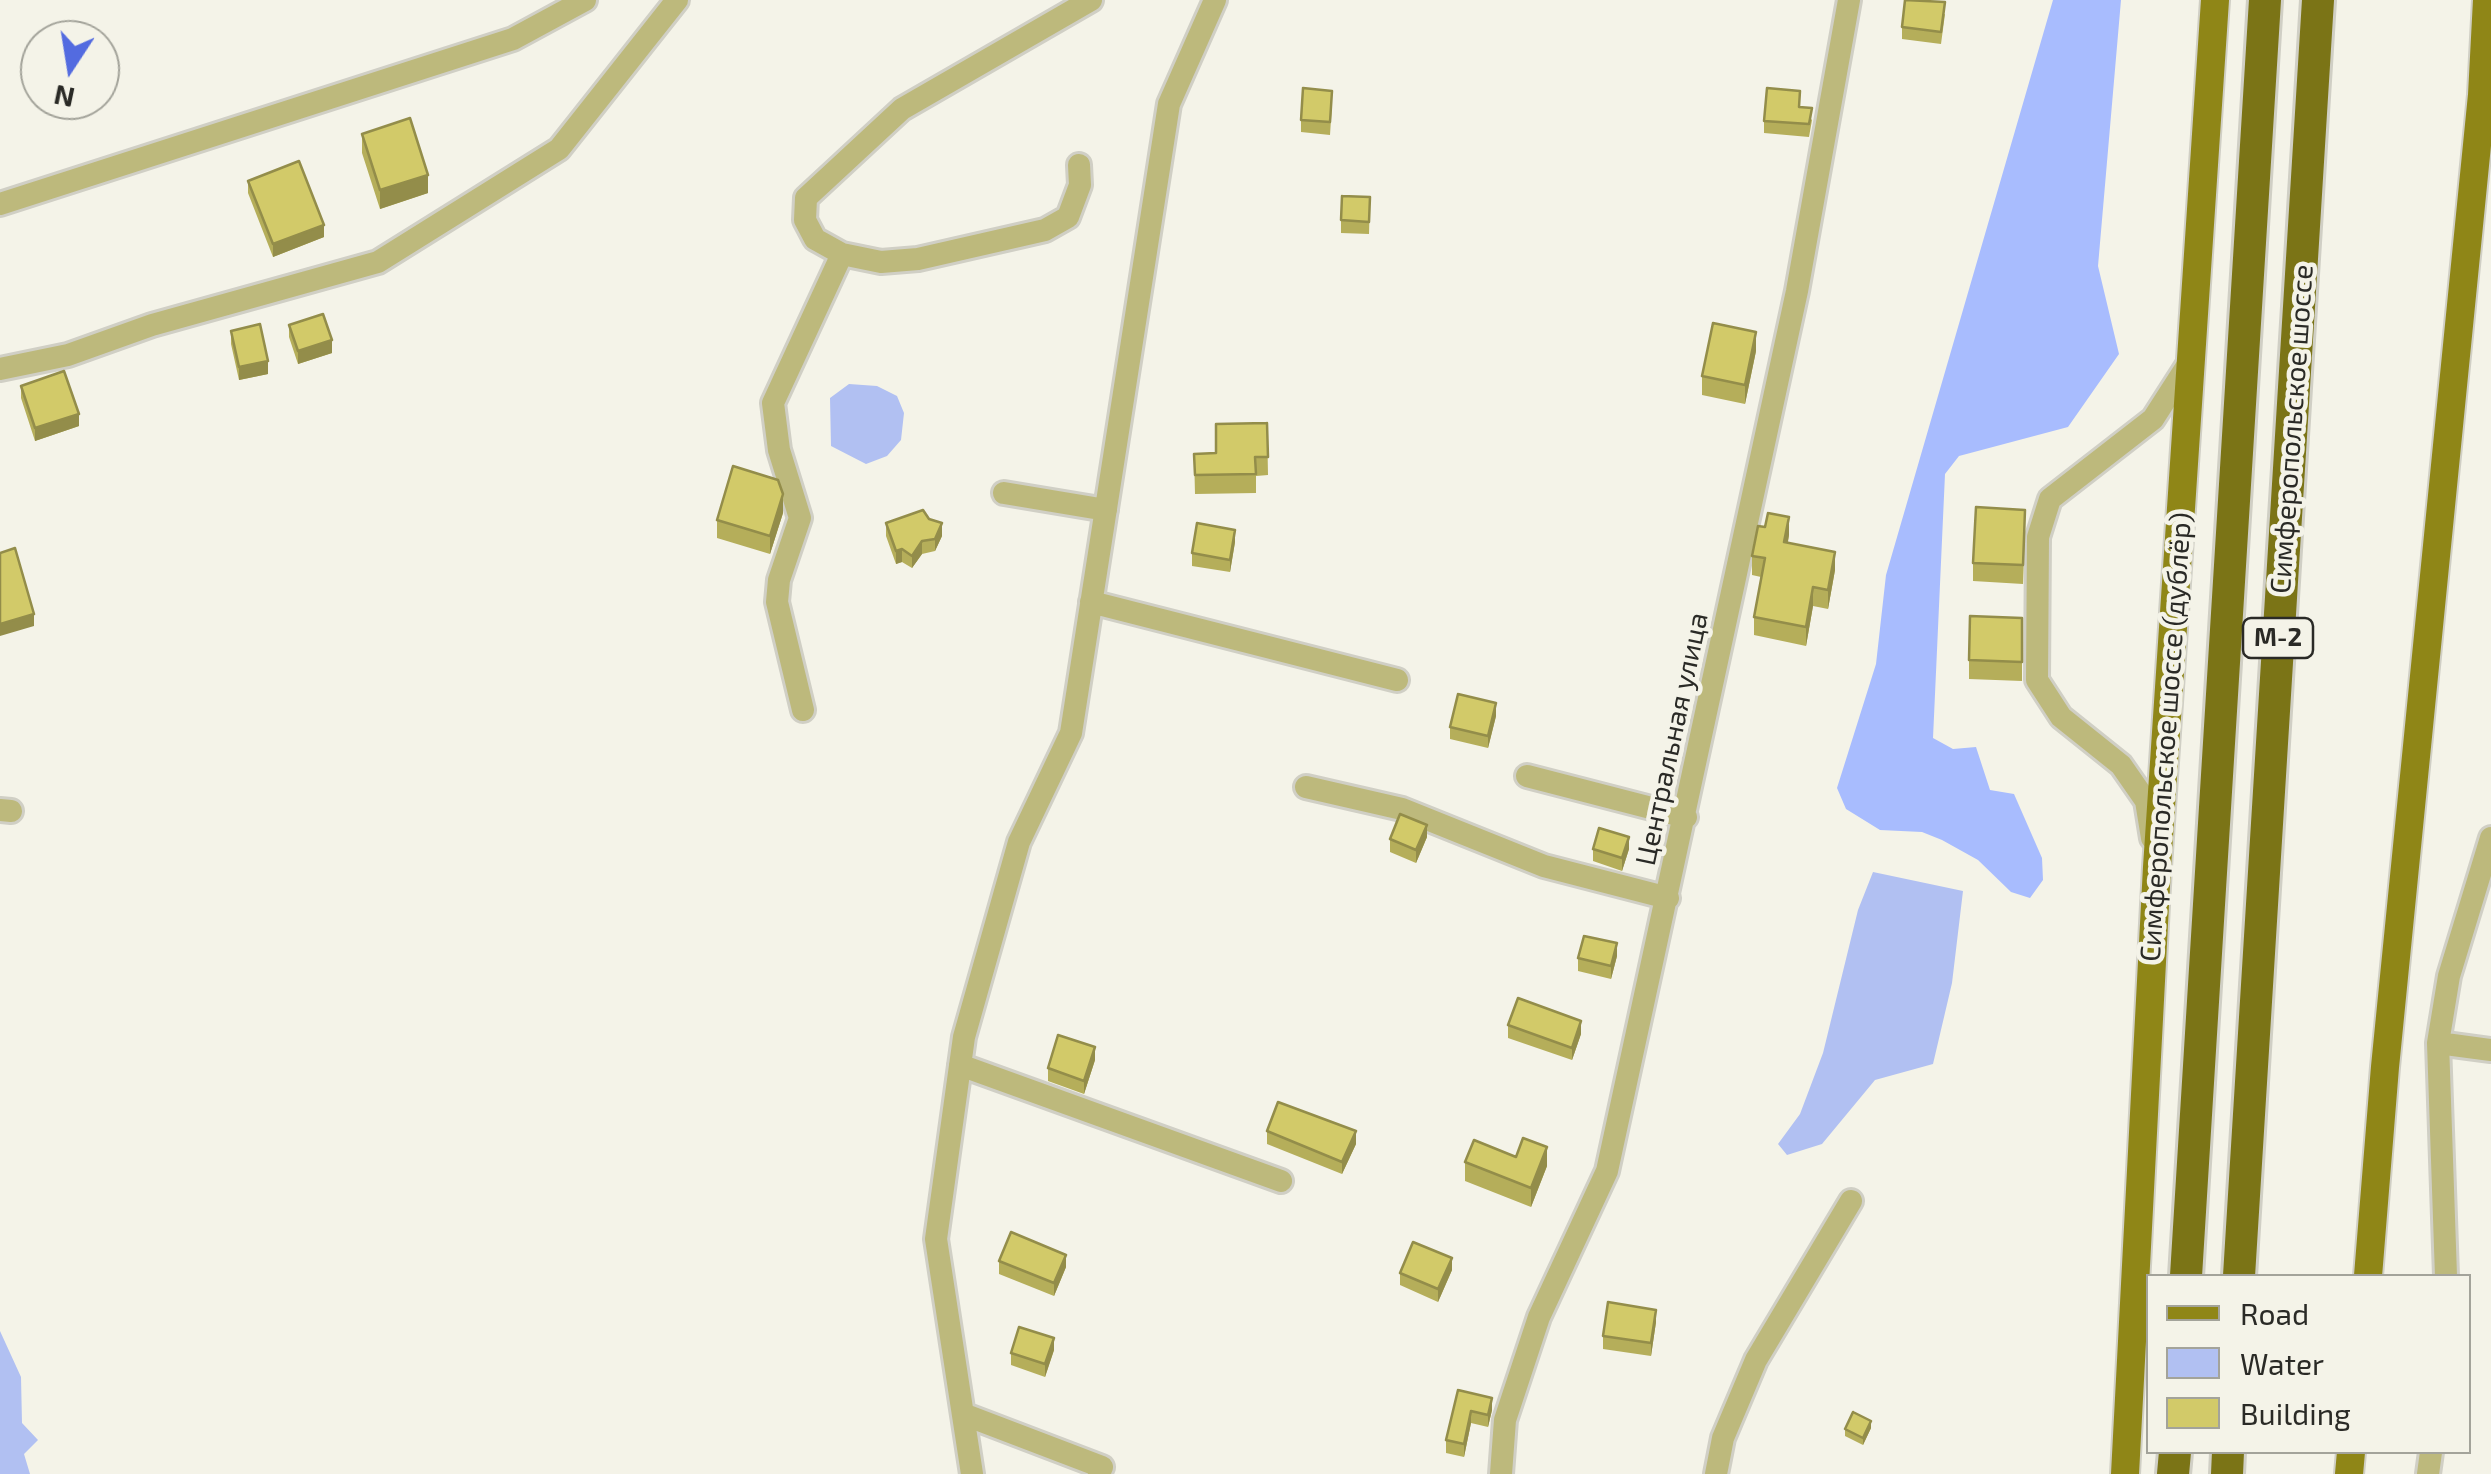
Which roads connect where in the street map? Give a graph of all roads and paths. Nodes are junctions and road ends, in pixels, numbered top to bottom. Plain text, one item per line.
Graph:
1 (584, 0) edge
2 (676, 0) edge
3 (1091, 0) edge
4 (1215, 0) edge
5 (1849, 0) edge
6 (2215, 0) edge
7 (2264, 0) edge
8 (2318, 0) edge
9 (2487, 0) edge
10 (1078, 166) dead end
11 (0, 204) edge
12 (842, 254) junction
13 (2189, 364) junction
14 (0, 370) edge
15 (1004, 493) dead end
16 (1106, 510) junction
17 (1091, 602) junction
18 (1397, 680) dead end
19 (803, 710) dead end
20 (1527, 776) dead end
21 (1306, 787) dead end
22 (1686, 818) junction
23 (2491, 838) edge
24 (2157, 866) junction
25 (2487, 868) edge
26 (1668, 898) junction
27 (2438, 1042) junction
28 (2491, 1050) edge
29 (960, 1066) junction
30 (1282, 1181) dead end
31 (1850, 1201) dead end
32 (2186, 1274) edge
33 (2239, 1274) edge
34 (2368, 1274) edge
35 (2446, 1274) edge
36 (962, 1414) junction
37 (972, 1474) edge
38 (1099, 1474) edge
39 (1501, 1474) edge
40 (1716, 1474) edge
41 (2125, 1474) edge

1 - 11 street
2 - 14 street
3 - 12 street
4 - 16 street
5 - 22 street, Центральная улица
6 - 13 main road, Симферопольское шоссе (дублёр)
7 - 32 highway, Симферопольское шоссе / М-2
8 - 33 highway, Симферопольское шоссе / М-2
9 - 34 main road
10 - 12 street
12 - 19 street
13 - 24 main road, Симферопольское шоссе (дублёр)
13 - 24 street
15 - 16 street
16 - 17 street
17 - 18 street
17 - 29 street
20 - 22 street
21 - 26 street
22 - 26 street, Центральная улица
23 - 25 street
24 - 41 main road, Симферопольское шоссе (дублёр)
25 - 27 street
26 - 39 street, Центральная улица
27 - 28 street
27 - 35 street
29 - 30 street
29 - 36 street
31 - 40 street
36 - 37 street
36 - 38 street

